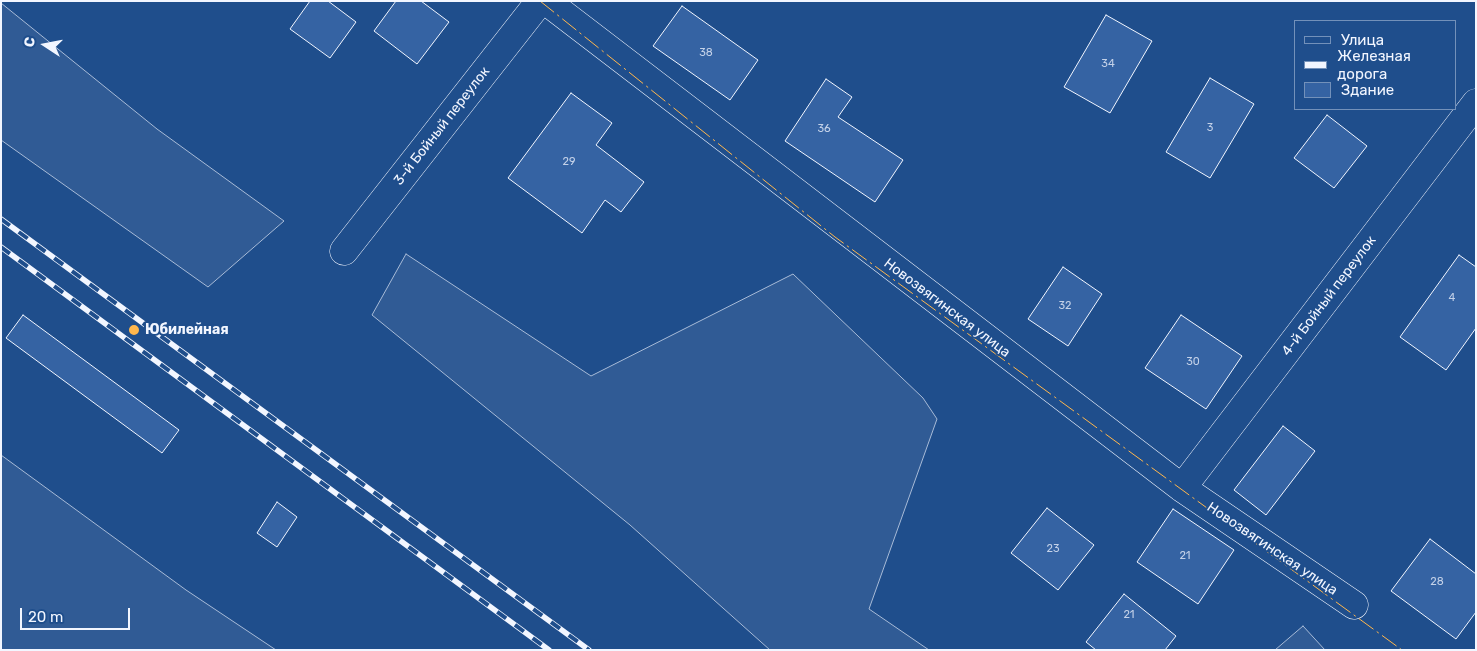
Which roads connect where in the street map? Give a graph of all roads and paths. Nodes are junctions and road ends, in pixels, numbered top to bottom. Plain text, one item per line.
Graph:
1 (540, 1) edge
2 (546, 1) edge
3 (1476, 103) edge
4 (344, 252) dead end
5 (1182, 488) junction
6 (1354, 605) dead end

1 - 4 street, 3-й Бойный переулок
2 - 5 street, Новозвягинская улица
3 - 5 street, 4-й Бойный переулок
5 - 6 street, Новозвягинская улица

